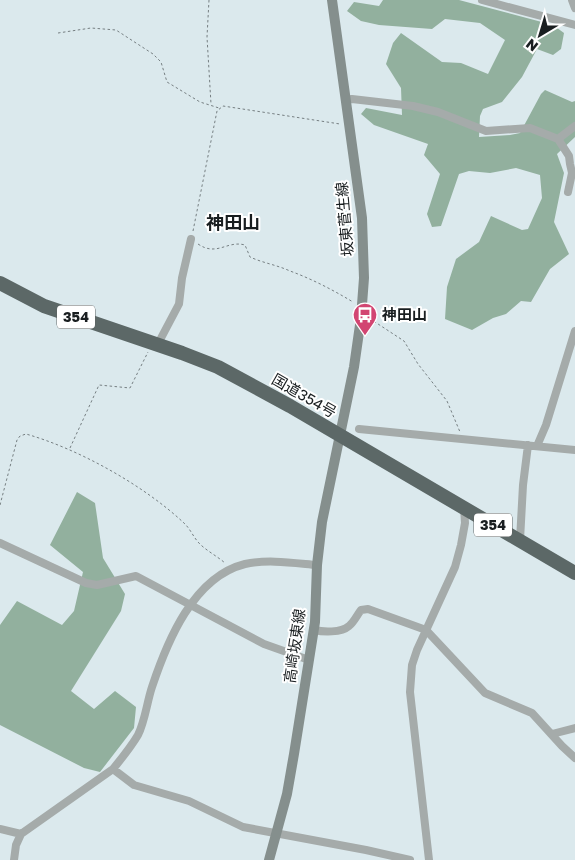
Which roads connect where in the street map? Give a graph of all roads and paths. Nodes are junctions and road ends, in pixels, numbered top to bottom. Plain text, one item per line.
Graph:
1 (209, 0) edge
2 (332, 0) edge
3 (482, 0) edge
4 (572, 0) edge
5 (575, 8) edge
6 (575, 25) edge
7 (58, 33) dead end
8 (346, 100) junction
9 (212, 105) junction
10 (220, 108) junction
11 (350, 125) junction
12 (575, 126) edge
13 (558, 139) junction
14 (568, 192) dead end
15 (191, 239) junction
16 (0, 283) edge
17 (362, 312) junction
18 (575, 331) edge
19 (155, 344) junction
20 (359, 428) dead end
21 (340, 435) junction
22 (463, 439) junction
23 (528, 445) junction
24 (537, 446) junction
25 (70, 449) junction
26 (575, 450) edge
27 (0, 505) edge
28 (464, 507) junction
29 (520, 540) junction
30 (0, 543) edge
31 (317, 565) junction
32 (231, 569) junction
33 (575, 573) edge
34 (190, 604) junction
35 (314, 630) junction
36 (426, 630) junction
37 (309, 660) junction
38 (575, 728) edge
39 (552, 734) junction
40 (575, 758) edge
41 (113, 769) junction
42 (0, 830) edge
43 (20, 834) junction
44 (276, 834) junction
45 (14, 860) edge
46 (269, 860) edge
47 (410, 860) edge
48 (429, 860) edge

1 - 9 path
2 - 8 main road, 坂東菅生線
3 - 6 street
4 - 5 street
7 - 9 path
8 - 11 main road, 坂東菅生線
8 - 13 street
9 - 10 path
10 - 11 path
10 - 15 path
11 - 17 main road, 坂東菅生線
12 - 13 street
13 - 14 street
15 - 17 path
15 - 19 street
16 - 19 highway, 国道354号 / 354
17 - 21 main road, 坂東菅生線
17 - 22 path
18 - 24 street
19 - 21 highway, 国道354号 / 354
19 - 25 path
20 - 22 street
21 - 28 highway, 国道354号 / 354
21 - 31 main road, 高崎坂東線
22 - 23 street
23 - 24 street
23 - 29 street
24 - 26 street
25 - 27 path
25 - 32 path
28 - 29 highway, 国道354号 / 354
28 - 36 street
29 - 33 highway, 国道354号 / 354
30 - 34 street
31 - 32 street
31 - 35 main road, 高崎坂東線
32 - 34 street
34 - 37 street
34 - 41 street
35 - 36 street
35 - 37 main road, 高崎坂東線
36 - 39 street
36 - 48 street
37 - 44 main road, 高崎坂東線
38 - 39 street
39 - 40 street
41 - 43 street
41 - 44 street
42 - 43 street
43 - 45 street
44 - 46 main road, 高崎坂東線
44 - 47 street

